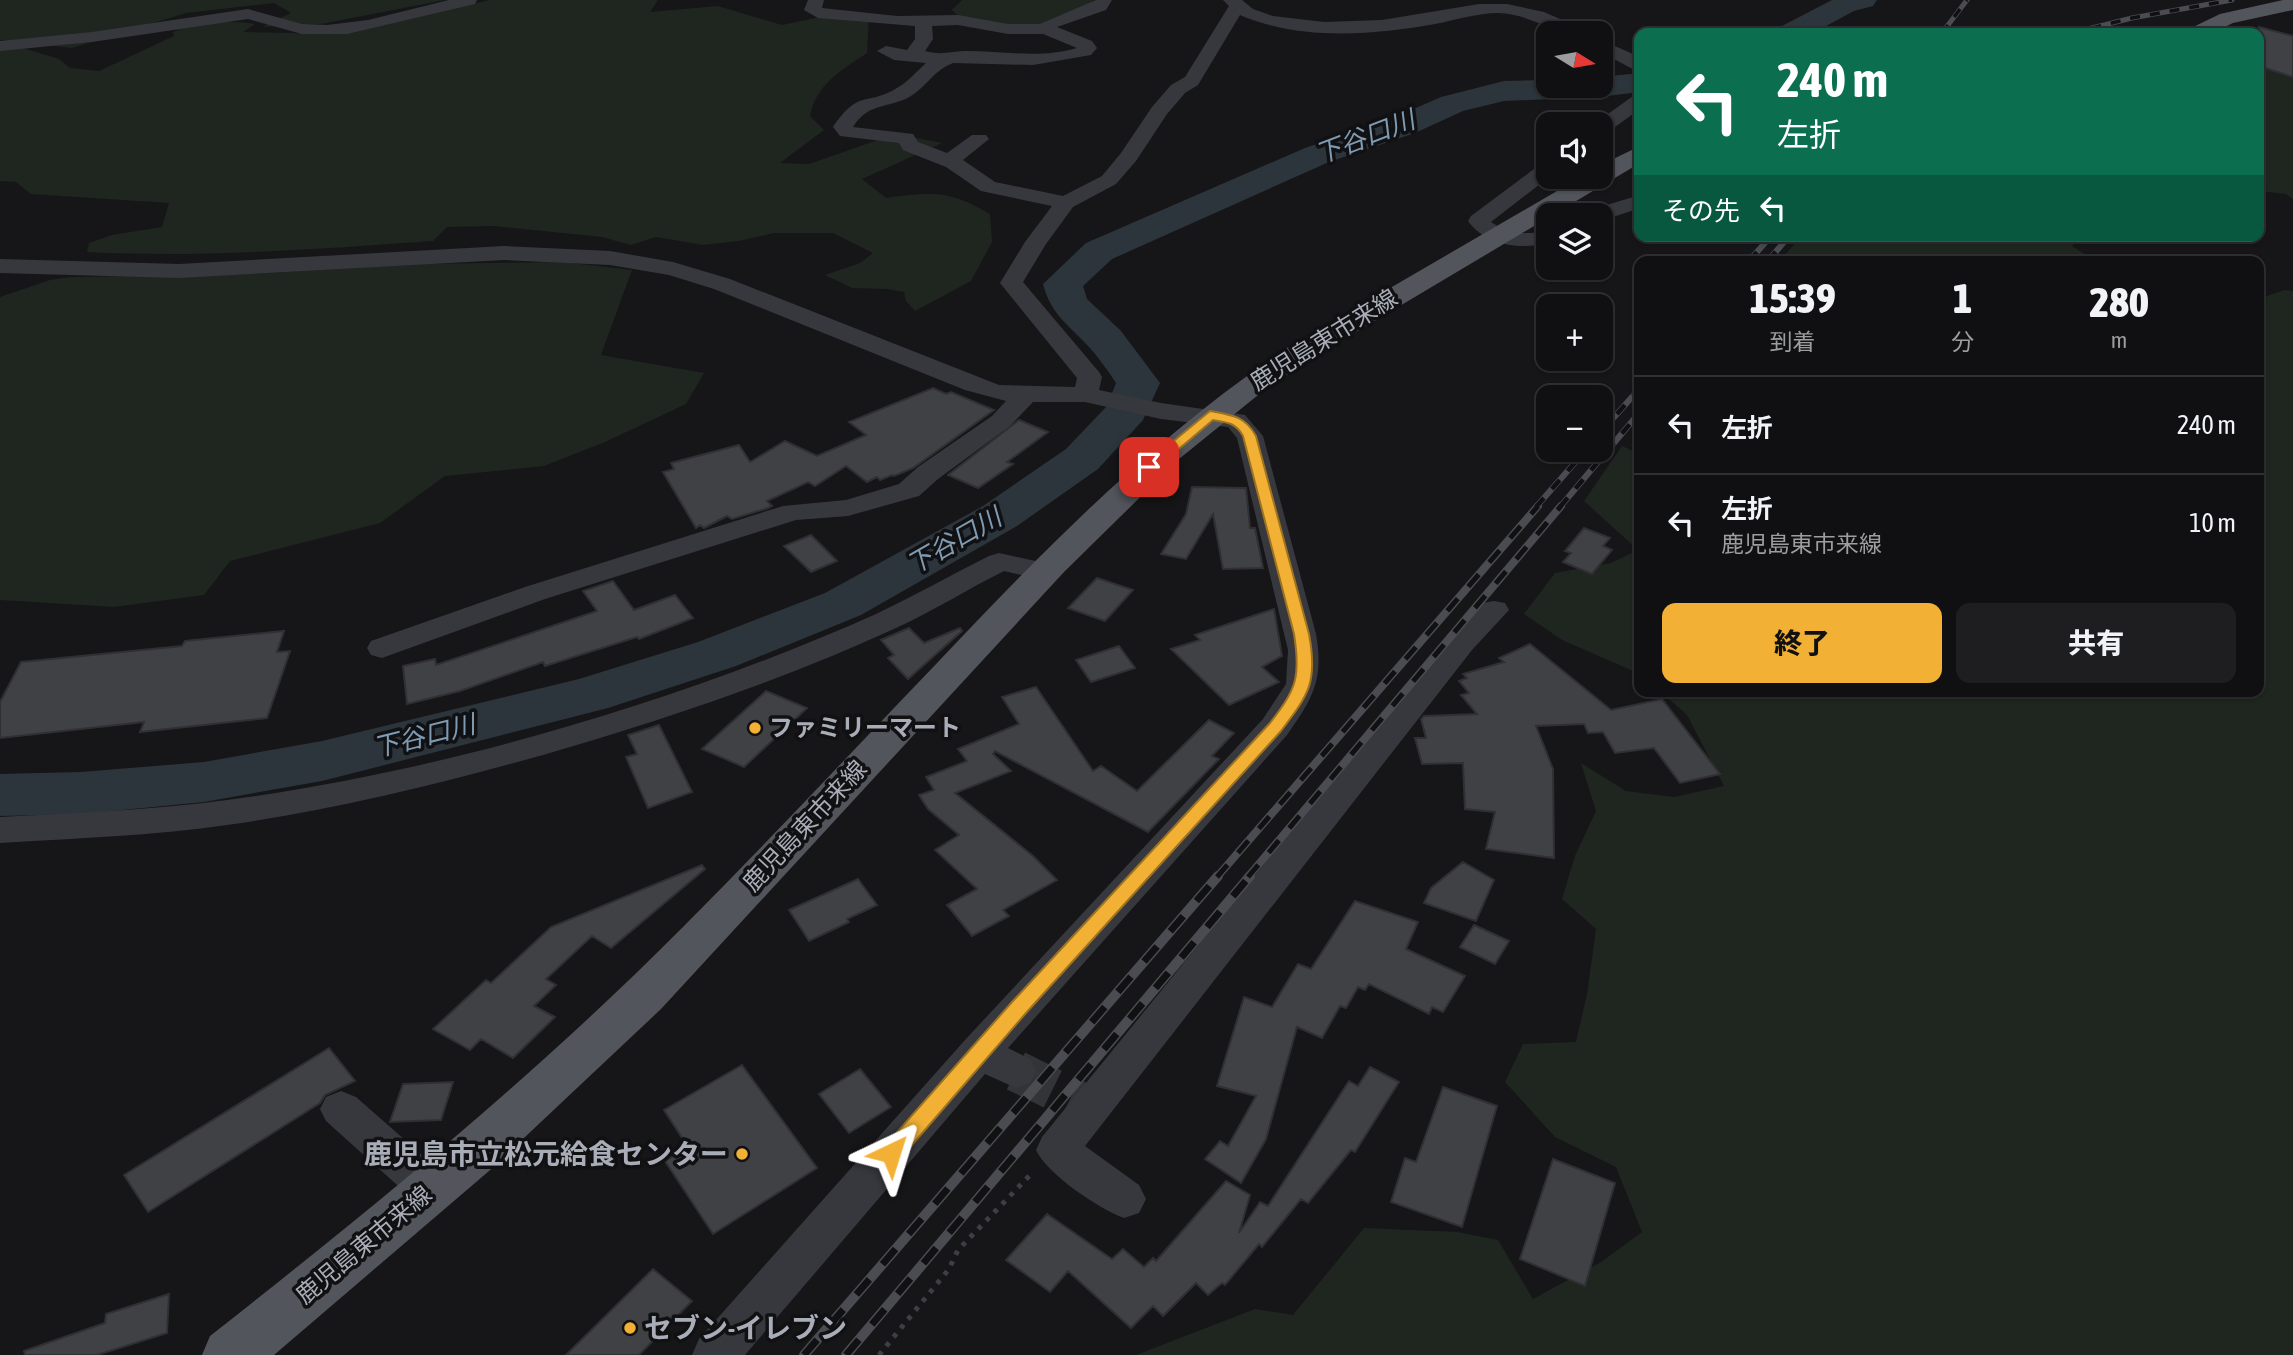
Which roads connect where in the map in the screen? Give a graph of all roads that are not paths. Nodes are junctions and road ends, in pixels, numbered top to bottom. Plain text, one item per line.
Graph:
1 (469, 0) edge
2 (816, 0) edge
3 (1104, 0) edge
4 (1234, 3) edge
5 (2293, 4) edge
6 (923, 20) junction
7 (1549, 21) edge
8 (2206, 28) edge
9 (1045, 29) junction
10 (0, 46) edge
11 (886, 51) dead end
12 (1614, 52) edge
13 (921, 56) junction
14 (940, 61) junction
15 (1634, 62) edge
16 (1634, 104) edge
17 (1613, 119) edge
18 (979, 139) dead end
19 (1634, 156) edge
20 (948, 161) junction
21 (1613, 169) edge
22 (1536, 177) edge
23 (1578, 189) edge
24 (1066, 203) junction
25 (1634, 203) edge
26 (1613, 210) edge
27 (1500, 235) junction
28 (1536, 240) edge
29 (0, 266) edge
30 (1026, 395) junction
31 (1095, 395) junction
32 (1210, 415) junction
33 (1044, 571) junction
34 (1494, 610) dead end
35 (382, 648) dead end
36 (0, 830) edge
37 (979, 1052) junction
38 (1016, 1071) tunnel mouth
39 (341, 1109) dead end
40 (431, 1189) junction
41 (1124, 1199) dead end
42 (230, 1355) edge
43 (715, 1355) edge

1 - 10 street
2 - 6 street
3 - 9 street
4 - 7 street
4 - 24 street
5 - 8 main road
6 - 9 street
6 - 13 street
9 - 14 street
11 - 13 street
12 - 15 street
13 - 14 street
14 - 20 street
16 - 17 street
18 - 20 street
19 - 21 main road, 鹿児島東市来線
20 - 24 street
22 - 27 street
23 - 27 main road, 鹿児島東市来線
24 - 31 street
25 - 26 street
27 - 28 street
27 - 32 main road, 鹿児島東市来線
29 - 30 street
30 - 31 street
30 - 35 street
31 - 32 street
32 - 33 main road, 鹿児島東市来線
32 - 37 street
33 - 36 street
33 - 40 main road, 鹿児島東市来線
34 - 41 street
37 - 38 street
37 - 43 street
39 - 40 street
40 - 42 main road, 鹿児島東市来線

